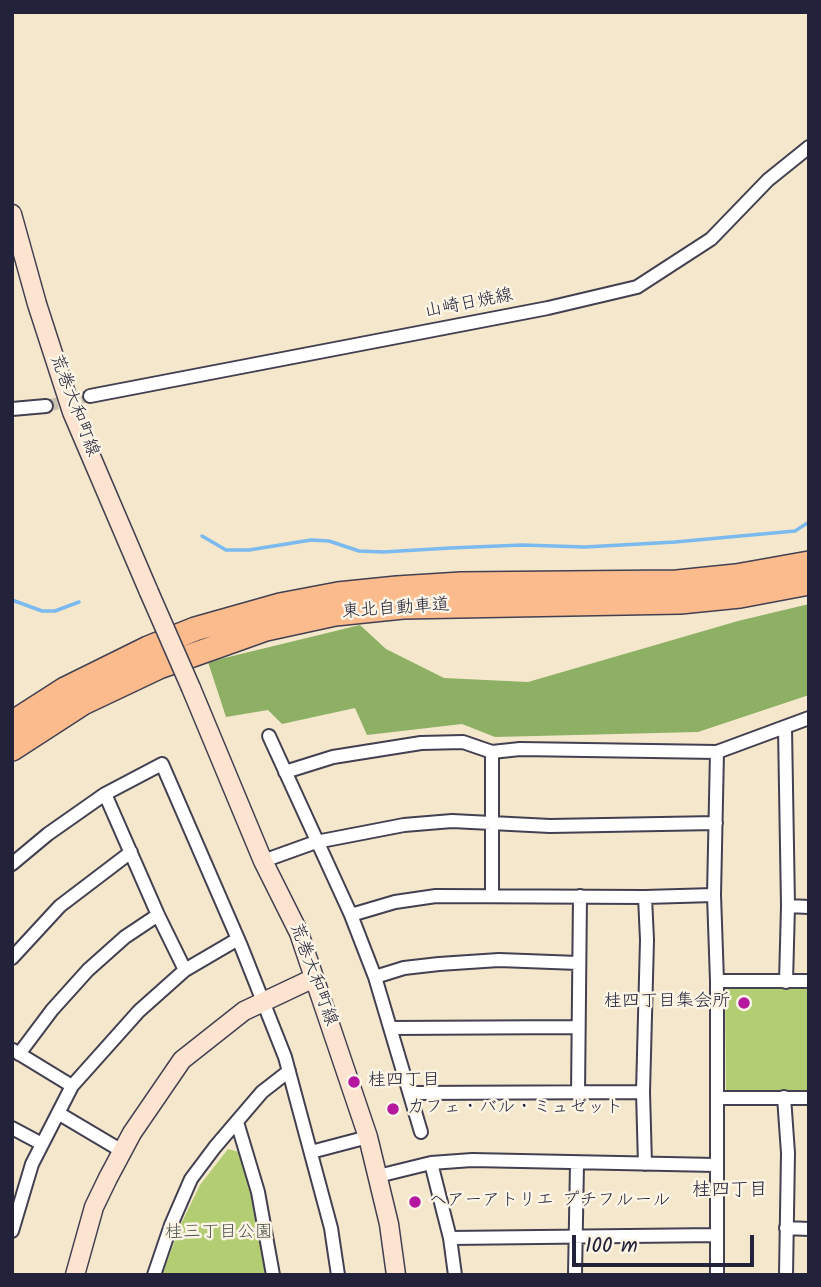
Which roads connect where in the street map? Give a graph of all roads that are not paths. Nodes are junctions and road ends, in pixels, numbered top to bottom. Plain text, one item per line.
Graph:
1 (809, 147) edge
2 (12, 215) edge
3 (90, 396) tunnel mouth
4 (46, 406) tunnel mouth
5 (12, 409) edge
6 (809, 563) edge
7 (809, 583) edge
8 (809, 718) edge
9 (12, 723) edge
10 (785, 728) junction
11 (269, 736) dead end
12 (12, 749) edge
13 (492, 752) junction
14 (717, 752) junction
15 (285, 772) junction
16 (106, 794) junction
17 (491, 822) junction
18 (716, 823) junction
19 (316, 842) junction
20 (131, 852) junction
21 (263, 861) junction
22 (12, 863) edge
23 (492, 895) junction
24 (714, 895) junction
25 (580, 896) junction
26 (645, 897) junction
27 (788, 906) junction
28 (809, 906) edge
29 (158, 915) junction
30 (351, 915) junction
31 (238, 939) junction
32 (12, 958) edge
33 (578, 963) junction
34 (185, 970) junction
35 (375, 977) junction
36 (314, 978) junction
37 (717, 981) junction
38 (809, 981) edge
39 (786, 982) junction
40 (264, 1002) junction
41 (578, 1027) junction
42 (390, 1028) junction
43 (16, 1052) edge
44 (289, 1071) junction
45 (72, 1086) junction
46 (410, 1093) junction
47 (643, 1093) junction
48 (578, 1094) junction
49 (784, 1097) junction
50 (717, 1098) junction
51 (809, 1098) edge
52 (58, 1113) junction
53 (237, 1122) junction
54 (12, 1128) edge
55 (421, 1132) dead end
56 (368, 1137) junction
57 (42, 1144) junction
58 (122, 1152) junction
59 (311, 1152) junction
60 (431, 1163) junction
61 (577, 1164) junction
62 (645, 1164) junction
63 (716, 1165) junction
64 (378, 1175) junction
65 (786, 1228) junction
66 (809, 1228) edge
67 (12, 1231) edge
68 (717, 1235) junction
69 (450, 1238) junction
70 (576, 1238) junction
71 (75, 1275) edge
72 (154, 1275) edge
73 (273, 1275) edge
74 (338, 1275) edge
75 (396, 1275) edge
76 (455, 1275) edge
77 (575, 1275) edge
78 (717, 1275) edge
79 (786, 1275) edge

1 - 3 street, 山崎日焼線
2 - 21 street, 荒巻大和町線, bridge
4 - 5 street
6 - 9 highway, 東北自動車道
7 - 12 highway, 東北自動車道
8 - 10 street
10 - 14 street
10 - 27 street
11 - 15 street
13 - 14 street
13 - 15 street
13 - 17 street
14 - 18 street
15 - 19 street
16 - 20 street
16 - 22 street
16 - 31 street
17 - 18 street
17 - 19 street
17 - 23 street
18 - 24 street
19 - 21 street
19 - 30 street
20 - 29 street
20 - 32 street
21 - 36 street, 荒巻大和町線
23 - 25 street
23 - 30 street
24 - 26 street
24 - 37 street
25 - 26 street
25 - 33 street
26 - 47 street
27 - 28 street
27 - 39 street
29 - 34 street
29 - 43 street
30 - 35 street
31 - 34 street
31 - 40 street
33 - 35 street
33 - 41 street
34 - 45 street
35 - 42 street
36 - 40 street
36 - 56 street, 荒巻大和町線
37 - 39 street
37 - 50 street
38 - 39 street
40 - 44 street
40 - 58 street
41 - 42 street
41 - 48 street
42 - 46 street
43 - 45 street
44 - 53 street
44 - 59 street
45 - 52 street
46 - 48 street
46 - 55 street
47 - 48 street
47 - 62 street
49 - 50 street
49 - 51 street
49 - 65 street
50 - 63 street
52 - 57 street
52 - 58 street
53 - 72 street
53 - 73 street
54 - 57 street
56 - 59 street
56 - 64 street, 荒巻大和町線
57 - 67 street
58 - 71 street
59 - 74 street
60 - 61 street
60 - 64 street
60 - 69 street
61 - 62 street
61 - 70 street
62 - 63 street
63 - 68 street
64 - 75 street, 荒巻大和町線
65 - 66 street
65 - 79 street
68 - 70 street
68 - 78 street
69 - 70 street
69 - 76 street
70 - 77 street

